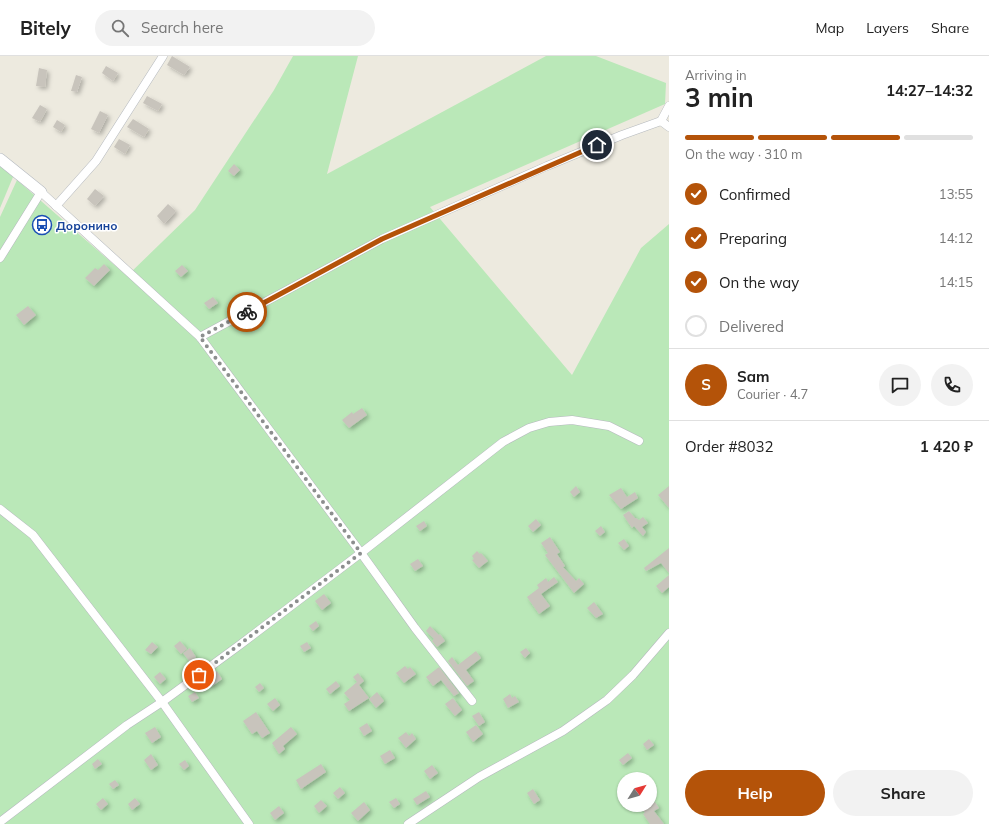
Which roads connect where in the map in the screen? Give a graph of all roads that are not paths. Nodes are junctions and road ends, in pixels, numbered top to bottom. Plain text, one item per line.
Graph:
1 (163, 56) edge
2 (669, 106) edge
3 (661, 121) junction
4 (669, 127) edge
5 (0, 159) edge
6 (41, 192) junction
7 (56, 206) junction
8 (0, 258) edge
9 (200, 337) junction
10 (639, 441) dead end
11 (0, 509) edge
12 (361, 553) junction
13 (669, 633) edge
14 (472, 701) dead end
15 (162, 702) junction
16 (0, 822) edge
17 (249, 824) edge
18 (408, 824) edge

1 - 7 street
2 - 3 street
3 - 4 street
3 - 9 street
5 - 6 street
6 - 7 street
6 - 8 street
7 - 9 street
9 - 12 street
10 - 12 street
11 - 15 street
12 - 14 street
12 - 15 street
13 - 18 street
15 - 16 street
15 - 17 street

